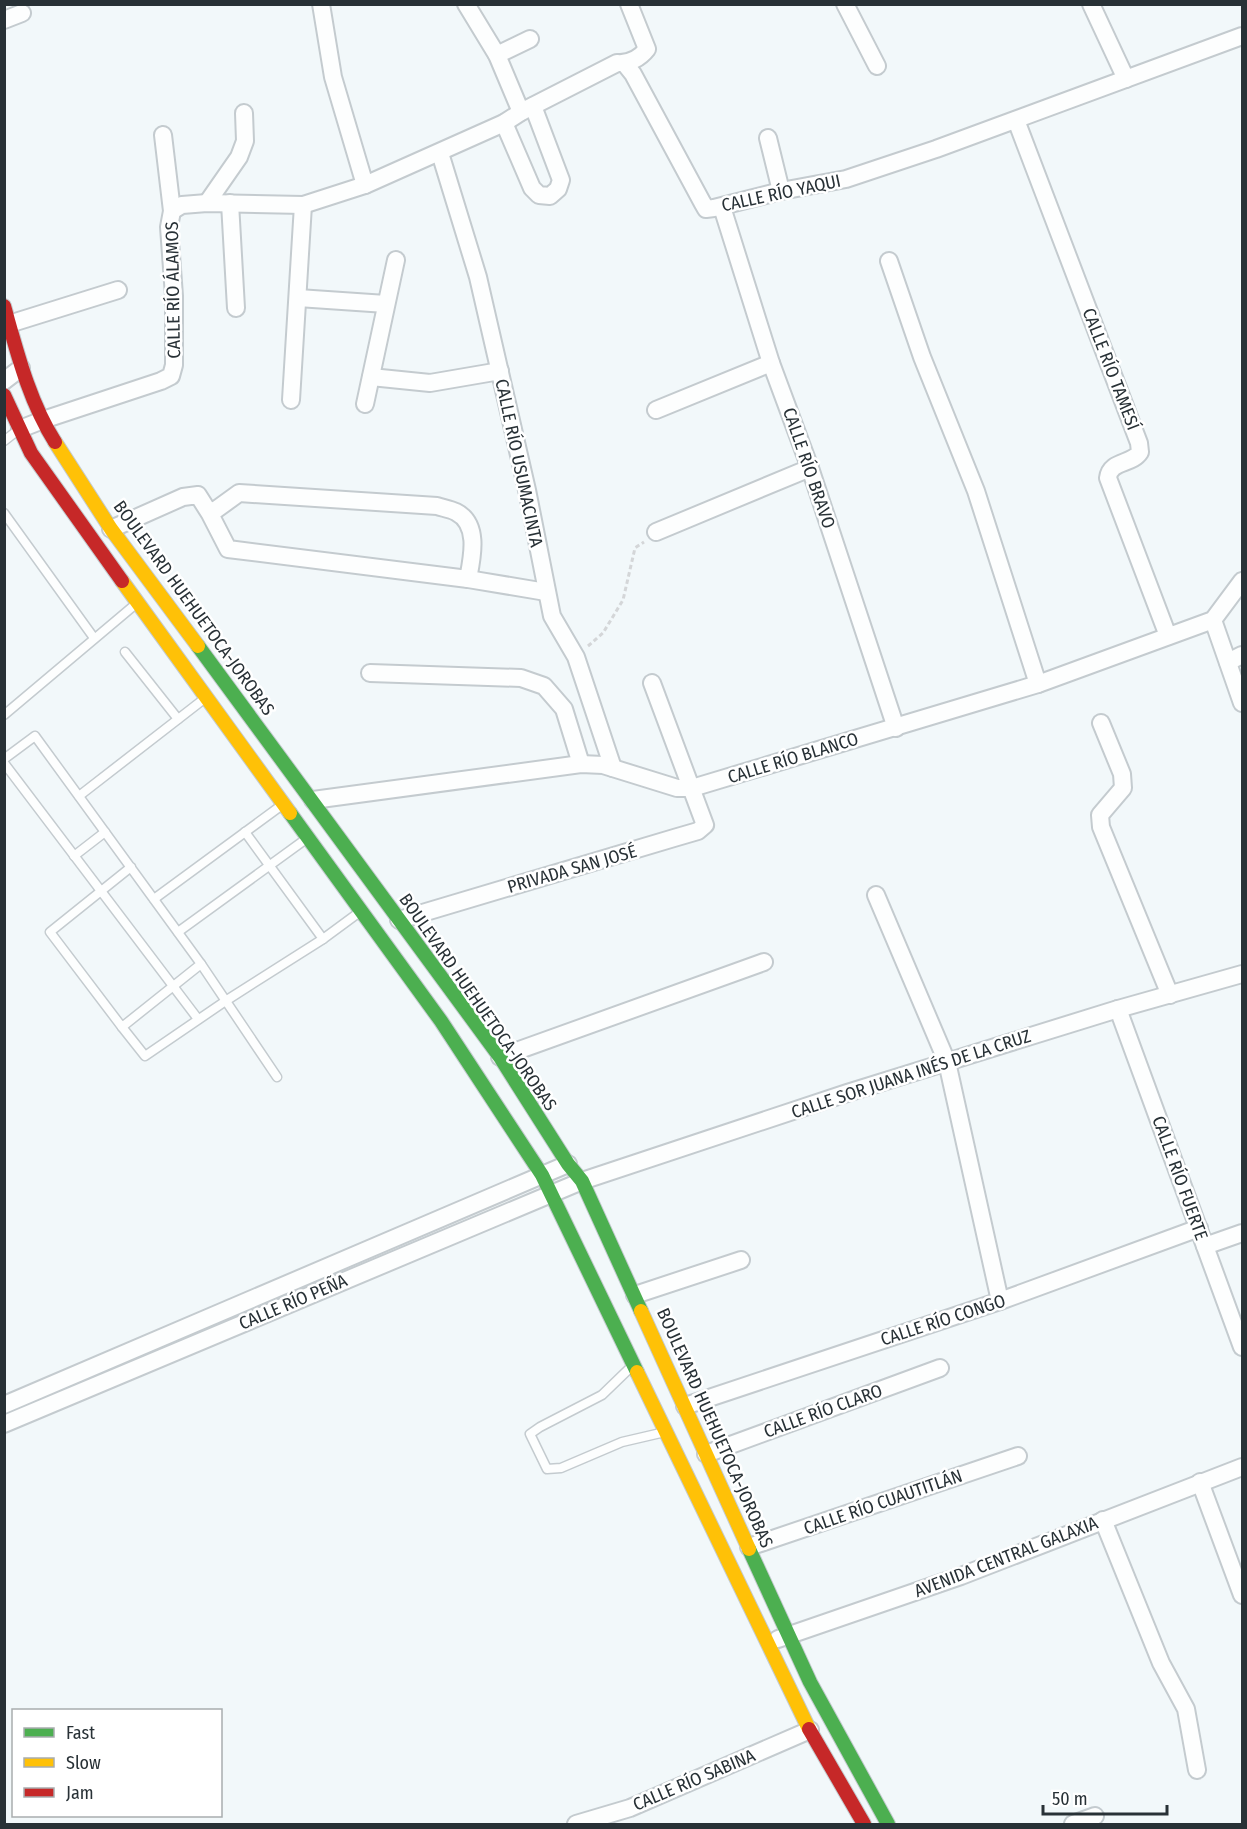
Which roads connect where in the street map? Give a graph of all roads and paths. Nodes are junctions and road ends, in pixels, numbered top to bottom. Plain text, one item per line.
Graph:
1 (321, 4) edge
2 (466, 4) edge
3 (629, 4) edge
4 (845, 4) edge
5 (1091, 4) edge
6 (22, 13) dead end
7 (4, 20) edge
8 (1242, 36) edge
9 (530, 39) dead end
10 (497, 55) junction
11 (625, 64) junction
12 (877, 66) dead end
13 (1126, 80) junction
14 (527, 109) junction
15 (244, 113) dead end
16 (1016, 120) junction
17 (504, 123) junction
18 (163, 135) dead end
19 (768, 138) dead end
20 (440, 153) junction
21 (365, 185) junction
22 (781, 192) junction
23 (207, 203) junction
24 (230, 203) junction
25 (303, 205) junction
26 (723, 207) junction
27 (172, 211) junction
28 (396, 260) dead end
29 (889, 261) dead end
30 (118, 290) dead end
31 (298, 298) junction
32 (386, 304) junction
33 (4, 306) edge
34 (236, 308) dead end
35 (9, 324) junction
36 (771, 363) junction
37 (21, 368) junction
38 (500, 371) junction
39 (372, 377) junction
40 (4, 381) edge
41 (4, 395) edge
42 (291, 400) dead end
43 (365, 404) dead end
44 (656, 410) dead end
45 (43, 420) junction
46 (20, 429) junction
47 (4, 441) edge
48 (810, 468) junction
49 (4, 513) edge
50 (210, 514) junction
51 (111, 529) junction
52 (656, 532) joint
53 (468, 579) junction
54 (1242, 581) edge
55 (546, 592) junction
56 (137, 603) junction
57 (1213, 620) junction
58 (1168, 636) junction
59 (94, 638) junction
60 (125, 652) dead end
61 (576, 657) junction
62 (1235, 658) edge
63 (370, 673) dead end
64 (652, 683) dead end
65 (1038, 684) junction
66 (206, 698) junction
67 (1242, 703) edge
68 (4, 715) edge
69 (178, 720) junction
70 (1101, 723) dead end
71 (896, 728) junction
72 (4, 761) edge
73 (581, 764) junction
74 (613, 768) junction
75 (692, 788) junction
76 (79, 796) junction
77 (313, 800) junction
78 (283, 804) junction
79 (105, 832) junction
80 (245, 832) junction
81 (308, 838) junction
82 (74, 856) junction
83 (270, 866) junction
84 (131, 867) junction
85 (101, 891) junction
86 (876, 895) dead end
87 (154, 899) junction
88 (361, 911) junction
89 (399, 920) junction
90 (178, 932) junction
91 (323, 939) junction
92 (764, 962) dead end
93 (201, 964) junction
94 (1242, 974) edge
95 (173, 985) junction
96 (1170, 995) junction
97 (226, 1000) junction
98 (1118, 1009) junction
99 (198, 1019) junction
100 (122, 1027) junction
101 (500, 1057) junction
102 (947, 1062) junction
103 (277, 1077) dead end
104 (568, 1164) junction
105 (542, 1175) junction
106 (582, 1181) junction
107 (550, 1193) junction
108 (1199, 1228) junction
109 (1242, 1233) edge
110 (1205, 1246) junction
111 (741, 1260) dead end
112 (635, 1295) junction
113 (1000, 1301) junction
114 (1242, 1347) edge
115 (633, 1365) junction
116 (940, 1368) dead end
117 (4, 1405) edge
118 (685, 1406) junction
119 (4, 1424) edge
120 (665, 1432) junction
121 (706, 1454) junction
122 (1018, 1456) dead end
123 (1242, 1467) edge
124 (1200, 1482) junction
125 (1103, 1520) junction
126 (749, 1547) junction
127 (1242, 1595) edge
128 (789, 1634) junction
129 (769, 1642) junction
130 (810, 1730) junction
131 (1197, 1770) dead end
132 (1095, 1816) dead end
133 (576, 1824) edge
134 (864, 1824) edge
135 (888, 1824) edge
136 (1073, 1824) edge

1 - 21 street
2 - 10 street
3 - 11 street
4 - 12 street
5 - 13 street
6 - 7 street
8 - 13 street, CALLE RÍO YAQUI
9 - 10 street
10 - 14 street
11 - 14 street
11 - 26 street, CALLE RÍO YAQUI
13 - 16 street, CALLE RÍO YAQUI
14 - 17 street
14 - 17 street
15 - 23 street
16 - 22 street, CALLE RÍO YAQUI
16 - 58 street, CALLE RÍO TAMESÍ
17 - 20 street
18 - 27 street
19 - 22 street
20 - 21 street
20 - 38 street, CALLE RÍO USUMACINTA
21 - 25 street
22 - 26 street, CALLE RÍO YAQUI
23 - 24 street, CALLE RÍO ÁLAMOS
23 - 27 street, CALLE RÍO ÁLAMOS
24 - 25 street, CALLE RÍO ÁLAMOS
24 - 34 street
25 - 31 street
26 - 36 street, CALLE RÍO BRAVO
27 - 45 street, CALLE RÍO ÁLAMOS
28 - 32 street
29 - 65 street
30 - 35 street
31 - 32 street
31 - 42 street
32 - 39 street
33 - 35 main road, BOULEVARD HUEHUETOCA-JOROBAS
35 - 37 main road, BOULEVARD HUEHUETOCA-JOROBAS
36 - 44 street
36 - 48 street, CALLE RÍO BRAVO
37 - 40 street
37 - 45 main road, BOULEVARD HUEHUETOCA-JOROBAS
38 - 39 street
38 - 55 street, CALLE RÍO USUMACINTA
39 - 43 street
41 - 46 main road
45 - 46 street, CALLE RÍO ÁLAMOS
45 - 51 main road, BOULEVARD HUEHUETOCA-JOROBAS
46 - 47 lane
46 - 56 main road
48 - 52 street
48 - 71 street, CALLE RÍO BRAVO
49 - 59 lane
50 - 51 street
50 - 53 street
50 - 53 street
51 - 77 main road, BOULEVARD HUEHUETOCA-JOROBAS
52 - 61 path
53 - 55 street
54 - 57 street
55 - 61 street, CALLE RÍO USUMACINTA
56 - 59 lane
56 - 66 main road
57 - 58 street, CALLE RÍO BLANCO
57 - 62 street
58 - 65 street, CALLE RÍO BLANCO
59 - 68 lane
60 - 69 lane
61 - 74 street, CALLE RÍO USUMACINTA
62 - 67 street
63 - 73 street
64 - 75 street
65 - 71 street, CALLE RÍO BLANCO
66 - 69 lane
66 - 78 main road
69 - 76 lane
70 - 96 street
71 - 75 street, CALLE RÍO BLANCO
72 - 76 lane
72 - 82 lane
73 - 74 street, CALLE RÍO BLANCO
73 - 77 street, CALLE RÍO BLANCO
74 - 75 street, CALLE RÍO BLANCO
75 - 89 street, PRIVADA SAN JOSÉ
76 - 79 lane
77 - 89 main road, BOULEVARD HUEHUETOCA-JOROBAS
78 - 80 lane
78 - 81 main road
79 - 82 lane
79 - 84 lane
80 - 83 lane
80 - 87 lane
81 - 83 lane
81 - 88 main road
82 - 85 lane
83 - 90 lane
83 - 91 lane
84 - 85 lane
84 - 87 lane
85 - 95 lane
85 - 100 lane
86 - 102 street
87 - 90 lane
88 - 91 lane
88 - 105 main road
89 - 101 main road, BOULEVARD HUEHUETOCA-JOROBAS
90 - 93 lane
91 - 97 lane
92 - 101 street
93 - 95 lane
93 - 97 lane
94 - 96 street, CALLE SOR JUANA INÉS DE LA CRUZ
95 - 99 lane
95 - 100 lane
96 - 98 street, CALLE SOR JUANA INÉS DE LA CRUZ
97 - 99 lane
97 - 103 lane
98 - 102 street, CALLE SOR JUANA INÉS DE LA CRUZ
98 - 108 street, CALLE RÍO FUERTE
99 - 100 lane
101 - 104 main road, BOULEVARD HUEHUETOCA-JOROBAS
102 - 106 street, CALLE SOR JUANA INÉS DE LA CRUZ
102 - 113 street
104 - 105 street, CALLE RÍO PEÑA
104 - 106 main road, BOULEVARD HUEHUETOCA-JOROBAS
105 - 107 main road
105 - 117 street, CALLE RÍO PEÑA
106 - 107 street, CALLE RÍO PEÑA
106 - 112 main road, BOULEVARD HUEHUETOCA-JOROBAS
107 - 115 main road
107 - 119 street, CALLE RÍO PEÑA
108 - 110 street, CALLE RÍO FUERTE
108 - 113 street, CALLE RÍO CONGO
109 - 110 street
110 - 114 street, CALLE RÍO FUERTE
111 - 112 street
112 - 118 main road, BOULEVARD HUEHUETOCA-JOROBAS
113 - 118 street, CALLE RÍO CONGO
115 - 120 main road
115 - 120 lane
116 - 121 street, CALLE RÍO CLARO
118 - 121 main road, BOULEVARD HUEHUETOCA-JOROBAS
120 - 129 main road
121 - 126 main road, BOULEVARD HUEHUETOCA-JOROBAS
122 - 126 street, CALLE RÍO CUAUTITLÁN
123 - 124 street, AVENIDA CENTRAL GALAXIA
124 - 125 street, AVENIDA CENTRAL GALAXIA
124 - 127 street
125 - 128 street, AVENIDA CENTRAL GALAXIA
125 - 131 street
126 - 128 main road, BOULEVARD HUEHUETOCA-JOROBAS
128 - 129 street, AVENIDA CENTRAL GALAXIA
128 - 135 main road, BOULEVARD HUEHUETOCA-JOROBAS
129 - 130 main road
130 - 133 street, CALLE RÍO SABINA
130 - 134 main road
132 - 136 street

